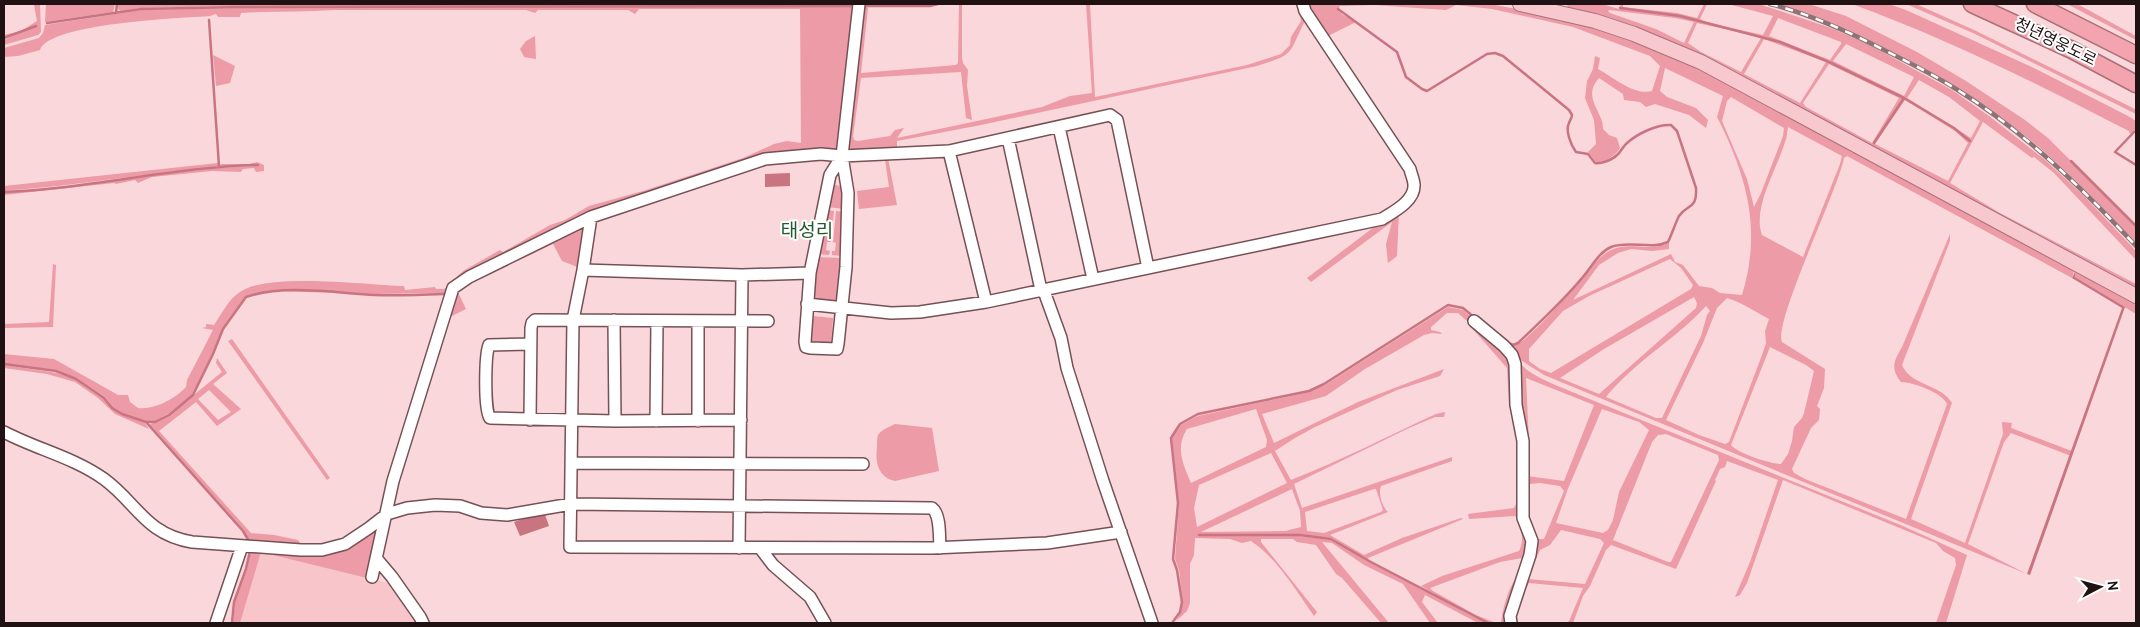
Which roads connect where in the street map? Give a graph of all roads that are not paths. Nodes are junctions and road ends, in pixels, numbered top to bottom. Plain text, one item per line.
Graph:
1 (858, 4) edge
2 (1303, 4) edge
3 (1520, 4) edge
4 (1972, 4) edge
5 (2035, 4) edge
6 (1558, 7) edge
7 (2136, 55) edge
8 (2136, 84) edge
9 (1059, 127) junction
10 (1008, 138) junction
11 (949, 151) junction
12 (842, 156) junction
13 (591, 217) junction
14 (1148, 268) junction
15 (583, 270) junction
16 (810, 273) junction
17 (742, 275) junction
18 (1093, 279) junction
19 (1040, 290) junction
20 (2136, 296) edge
21 (986, 302) junction
22 (806, 304) junction
23 (842, 309) junction
24 (573, 320) junction
25 (614, 320) junction
26 (657, 321) junction
27 (698, 321) junction
28 (742, 321) junction
29 (768, 321) dead end
30 (1474, 321) dead end
31 (530, 344) junction
32 (530, 420) junction
33 (571, 420) junction
34 (698, 420) junction
35 (741, 420) junction
36 (615, 421) junction
37 (656, 421) junction
38 (4, 432) edge
39 (570, 463) junction
40 (740, 463) junction
41 (863, 464) dead end
42 (571, 504) junction
43 (740, 506) junction
44 (387, 514) junction
45 (1121, 532) junction
46 (242, 546) junction
47 (739, 548) junction
48 (760, 548) junction
49 (940, 548) junction
50 (376, 558) junction
51 (372, 577) dead end
52 (216, 623) edge
53 (422, 623) edge
54 (825, 623) edge
55 (1152, 623) edge
56 (1511, 623) edge

1 - 12 street
2 - 14 street
3 - 6 main road
4 - 8 highway, 청년영웅도로
5 - 7 highway, 청년영웅도로
6 - 20 main road
9 - 10 street
9 - 14 street
9 - 18 street
10 - 11 street
10 - 19 street
11 - 12 street
11 - 21 street
12 - 13 street
12 - 16 street
12 - 23 street
13 - 15 street
13 - 44 street
14 - 18 street
15 - 17 street
15 - 24 street
16 - 17 street
16 - 22 street
17 - 28 street
18 - 19 street
19 - 21 street
19 - 45 street
21 - 23 street
22 - 23 street
22 - 23 street
24 - 25 street
24 - 31 street
24 - 33 street
25 - 26 street
25 - 36 street
26 - 27 street
26 - 37 street
27 - 28 street
27 - 34 street
28 - 29 street
28 - 35 street
30 - 56 street
31 - 32 street
31 - 32 street
32 - 33 street
33 - 36 street
33 - 39 street
34 - 35 street
34 - 37 street
35 - 40 street
36 - 37 street
38 - 46 street
39 - 40 street
39 - 42 street
40 - 41 street
40 - 43 street
42 - 43 street
42 - 44 street
42 - 47 street
43 - 47 street
43 - 49 street
44 - 46 street
44 - 50 street
45 - 49 street
45 - 55 street
46 - 52 street
47 - 48 street
48 - 49 street
48 - 54 street
50 - 51 street
50 - 53 street

